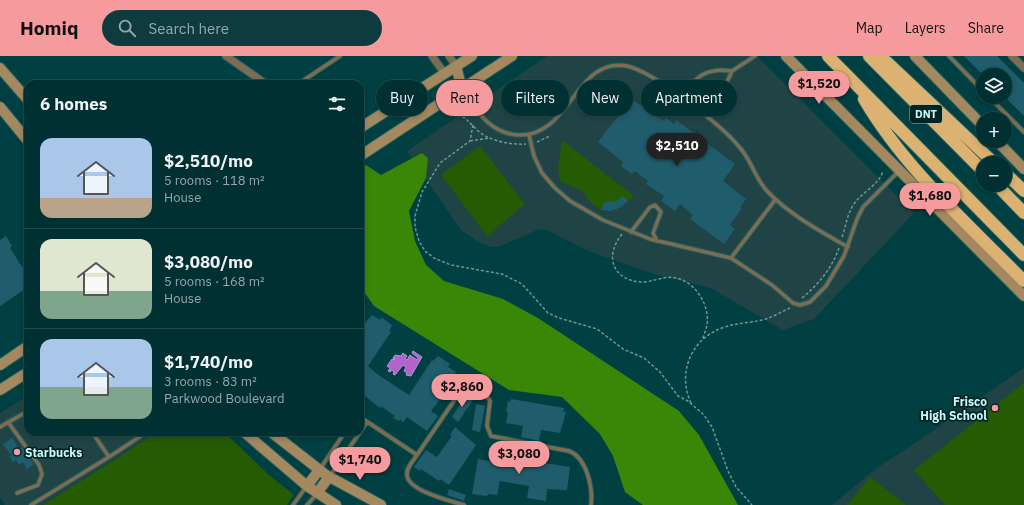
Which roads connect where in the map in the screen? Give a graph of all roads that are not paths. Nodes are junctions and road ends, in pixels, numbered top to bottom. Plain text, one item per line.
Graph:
1 (226, 56) edge
2 (340, 56) edge
3 (432, 56) edge
4 (449, 56) edge
5 (472, 56) edge
6 (512, 56) edge
7 (755, 56) edge
8 (786, 56) edge
9 (828, 56) edge
10 (869, 56) edge
11 (879, 56) edge
12 (915, 56) edge
13 (949, 56) edge
14 (1015, 57) edge
15 (456, 66) junction
16 (0, 68) edge
17 (1024, 68) edge
18 (732, 71) junction
19 (445, 74) junction
20 (260, 80) edge
21 (304, 80) edge
22 (452, 80) edge
23 (460, 80) edge
24 (476, 80) edge
25 (655, 80) edge
26 (694, 80) edge
27 (855, 83) junction
28 (976, 84) edge
29 (24, 95) edge
30 (996, 104) edge
31 (436, 106) edge
32 (0, 107) edge
33 (482, 116) edge
34 (705, 116) edge
35 (708, 118) junction
36 (976, 119) edge
37 (364, 125) edge
38 (1024, 132) edge
39 (529, 135) junction
40 (24, 136) edge
41 (1004, 148) edge
42 (364, 153) edge
43 (987, 156) edge
44 (976, 164) edge
45 (1024, 169) edge
46 (899, 170) junction
47 (1012, 180) edge
48 (1024, 191) edge
49 (1004, 192) edge
50 (775, 200) junction
51 (1024, 213) edge
52 (631, 232) junction
53 (657, 241) junction
54 (848, 247) junction
55 (1024, 255) edge
56 (731, 258) junction
57 (1024, 281) edge
58 (1024, 296) edge
59 (24, 349) edge
60 (0, 365) edge
61 (24, 375) edge
62 (0, 390) edge
63 (24, 413) edge
64 (364, 420) edge
65 (8, 422) junction
66 (367, 422) junction
67 (364, 426) edge
68 (0, 427) edge
69 (95, 436) edge
70 (142, 436) edge
71 (249, 436) edge
72 (276, 436) edge
73 (342, 436) edge
74 (357, 436) edge
75 (417, 455) junction
76 (109, 457) junction
77 (320, 470) junction
78 (329, 477) junction
79 (307, 486) junction
80 (17, 493) dead end
81 (317, 494) junction
82 (31, 505) edge
83 (293, 505) edge
84 (307, 505) edge
85 (336, 505) edge
86 (381, 505) edge
87 (464, 505) edge
88 (591, 505) edge

1 - 20 street
2 - 21 lane
3 - 19 street
4 - 15 street
5 - 15 main road
6 - 24 main road
7 - 18 lane
8 - 46 main road
9 - 27 highway, DNT
10 - 44 highway, DNT
11 - 43 highway
12 - 36 main road
13 - 28 lane
14 - 17 street
15 - 19 main road
15 - 23 main road
16 - 29 main road
18 - 26 lane
18 - 35 lane
19 - 22 main road
19 - 37 main road
25 - 39 lane
27 - 55 highway, DNT
27 - 57 highway
30 - 38 lane
31 - 42 main road
32 - 40 main road
33 - 39 lane
34 - 35 lane
35 - 50 lane
39 - 52 lane
41 - 45 main road
46 - 54 lane
46 - 58 main road
47 - 48 highway
49 - 51 highway
50 - 54 lane
50 - 56 lane
52 - 53 lane
52 - 53 lane
53 - 56 lane
54 - 56 lane
59 - 60 main road
61 - 62 main road
63 - 65 lane
64 - 66 lane
65 - 68 lane
65 - 80 lane
66 - 67 lane
66 - 75 lane
69 - 76 lane
70 - 76 lane
71 - 79 main road
72 - 77 main road
73 - 77 lane
74 - 78 lane
75 - 87 lane
75 - 88 lane
76 - 82 lane
77 - 78 main road
77 - 79 main road
78 - 81 main road
78 - 86 main road
79 - 81 main road
79 - 83 lane
81 - 84 lane
81 - 85 main road

